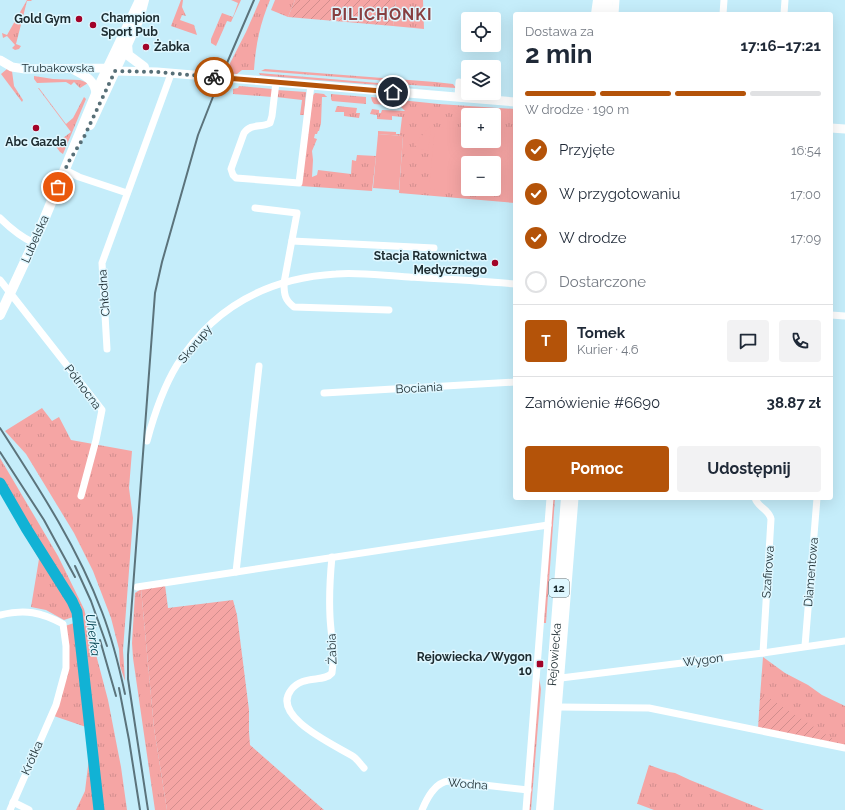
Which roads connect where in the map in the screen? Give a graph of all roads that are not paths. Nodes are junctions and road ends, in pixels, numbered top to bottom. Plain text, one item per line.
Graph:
1 (140, 0) edge
2 (144, 0) edge
3 (599, 0) edge
4 (607, 0) edge
5 (616, 0) edge
6 (724, 0) edge
7 (785, 0) edge
8 (597, 12) edge
9 (606, 12) edge
10 (615, 12) edge
11 (723, 12) edge
12 (784, 12) edge
13 (127, 44) junction
14 (0, 60) edge
15 (144, 67) junction
16 (71, 68) junction
17 (113, 68) junction
18 (157, 72) junction
19 (171, 76) junction
20 (276, 82) junction
21 (459, 82) dead end
22 (311, 85) junction
23 (96, 93) junction
24 (458, 97) junction
25 (513, 102) edge
26 (833, 128) edge
27 (845, 129) edge
28 (67, 167) junction
29 (127, 193) junction
30 (255, 208) dead end
31 (0, 218) edge
32 (292, 240) junction
33 (34, 243) junction
34 (434, 248) dead end
35 (0, 280) edge
36 (284, 283) junction
37 (513, 284) edge
38 (10, 293) junction
39 (1, 309) edge
40 (389, 310) dead end
41 (833, 315) edge
42 (845, 316) edge
43 (107, 349) dead end
44 (259, 366) dead end
45 (513, 382) edge
46 (324, 393) dead end
47 (147, 441) dead end
48 (81, 496) dead end
49 (550, 500) edge
50 (559, 500) edge
51 (567, 500) edge
52 (575, 500) edge
53 (756, 500) edge
54 (817, 500) edge
55 (548, 525) junction
56 (332, 557) junction
57 (236, 572) junction
58 (137, 587) dead end
59 (0, 615) edge
60 (845, 641) edge
61 (805, 646) junction
62 (763, 653) junction
63 (561, 678) junction
64 (559, 707) junction
65 (845, 748) edge
66 (364, 768) dead end
67 (528, 790) junction
68 (13, 802) junction
69 (10, 810) edge
70 (29, 810) edge
71 (422, 810) edge
72 (526, 810) edge
73 (534, 810) edge
74 (542, 810) edge
75 (550, 810) edge

1 - 17 main road, Lubelska
2 - 13 main road, Lubelska
3 - 8 highway
4 - 9 highway
5 - 10 street
6 - 11 street
7 - 12 street
13 - 15 main road
13 - 17 main road, Lubelska
14 - 16 street, Trubakowska
15 - 17 street
15 - 18 street
16 - 17 street, Trubakowska
16 - 23 street
17 - 18 street
17 - 23 main road, Lubelska
17 - 28 main road, Lubelska
18 - 19 street
19 - 20 street
19 - 29 street, Chłodna
20 - 22 street
20 - 22 street
21 - 24 street
22 - 24 street
23 - 28 main road, Lubelska
24 - 25 street
26 - 27 street
28 - 29 street
28 - 33 main road, Lubelska
29 - 43 street, Chłodna
30 - 32 street
31 - 33 street
32 - 34 street
32 - 36 street
33 - 38 main road, Lubelska
35 - 38 street
36 - 37 street, Skorupy
36 - 40 street
36 - 47 street, Skorupy
38 - 39 main road, Lubelska
38 - 48 street, Północna
41 - 42 street
44 - 57 street
45 - 46 street, Bociania
49 - 55 street
50 - 73 highway, Rejowiecka / 12
51 - 74 highway, Rejowiecka / 12
52 - 63 street
53 - 62 street, Szafirowa
54 - 61 street, Diamentowa
55 - 56 street
55 - 67 street
56 - 57 street
56 - 66 street, Żabia
57 - 58 street
59 - 68 street, Krótka
60 - 61 street, Wygon
61 - 62 street, Wygon
62 - 63 street, Wygon
63 - 64 street
64 - 65 street
64 - 75 street
67 - 71 street, Wodna
67 - 72 street
68 - 69 street, Krótka
68 - 70 street

